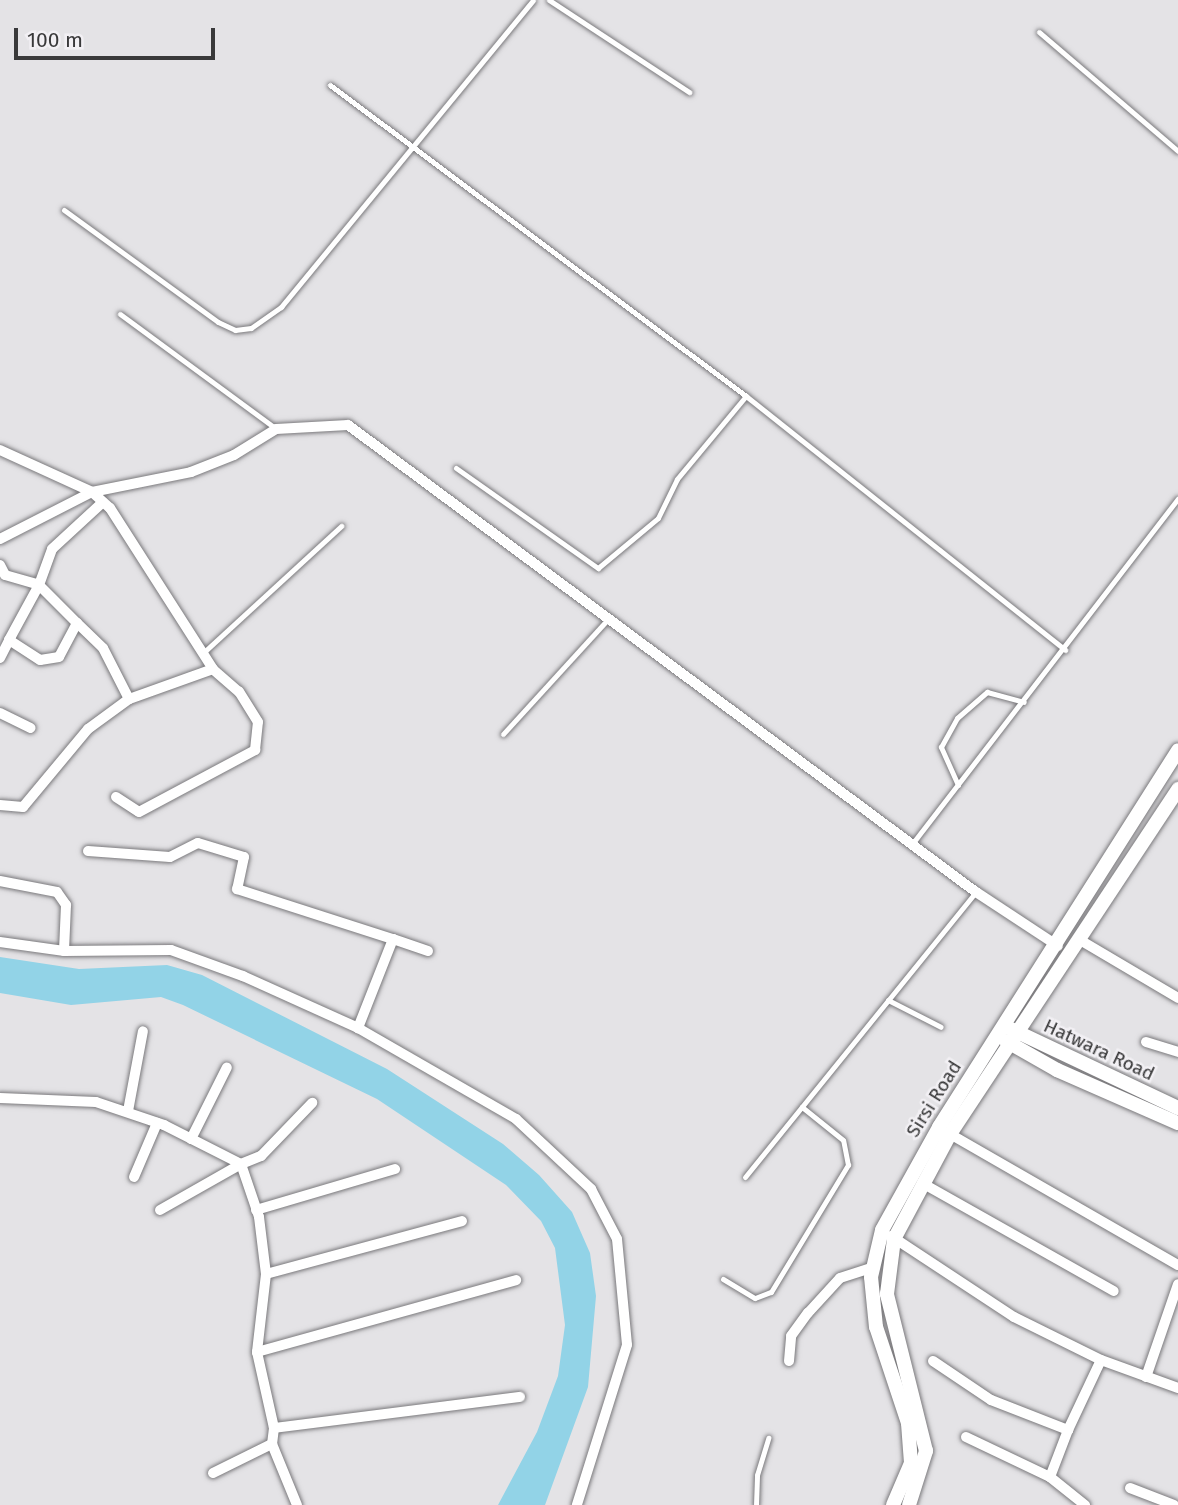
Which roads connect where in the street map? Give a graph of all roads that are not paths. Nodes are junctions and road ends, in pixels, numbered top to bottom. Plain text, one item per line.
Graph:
1 (533, 0) edge
2 (549, 0) edge
3 (1039, 32) dead end
4 (330, 85) dead end
5 (689, 92) dead end
6 (411, 145) junction
7 (1178, 151) edge
8 (64, 210) dead end
9 (120, 314) dead end
10 (746, 396) junction
11 (276, 429) junction
12 (0, 450) edge
13 (456, 468) dead end
14 (92, 492) junction
15 (1178, 499) edge
16 (103, 502) junction
17 (341, 526) dead end
18 (0, 539) edge
19 (0, 565) edge
20 (38, 585) junction
21 (608, 619) junction
22 (77, 623) junction
23 (9, 640) junction
24 (1065, 650) junction
25 (203, 653) junction
26 (0, 658) edge
27 (213, 669) junction
28 (129, 699) junction
29 (1024, 702) junction
30 (0, 713) edge
31 (31, 728) dead end
32 (503, 734) dead end
33 (1178, 751) edge
34 (958, 785) junction
35 (1158, 785) junction
36 (1177, 794) edge
37 (116, 797) dead end
38 (0, 805) edge
39 (912, 844) junction
40 (88, 851) dead end
41 (0, 881) edge
42 (976, 892) junction
43 (393, 939) junction
44 (1080, 940) junction
45 (0, 942) edge
46 (1058, 946) junction
47 (64, 951) junction
48 (428, 951) dead end
49 (1178, 998) edge
50 (888, 1000) junction
51 (941, 1027) dead end
52 (358, 1028) junction
53 (143, 1031) dead end
54 (1000, 1031) junction
55 (1016, 1039) junction
56 (1146, 1042) dead end
57 (1178, 1052) edge
58 (227, 1067) dead end
59 (0, 1098) edge
60 (312, 1103) dead end
61 (802, 1107) junction
62 (1178, 1108) edge
63 (128, 1111) junction
64 (157, 1123) junction
65 (1178, 1123) edge
66 (950, 1134) junction
67 (191, 1139) junction
68 (242, 1164) junction
69 (395, 1169) dead end
70 (134, 1177) dead end
71 (746, 1177) dead end
72 (922, 1183) junction
73 (160, 1210) dead end
74 (256, 1210) junction
75 (462, 1221) dead end
76 (888, 1235) junction
77 (1178, 1265) edge
78 (873, 1267) junction
79 (265, 1274) junction
80 (723, 1279) dead end
81 (516, 1280) dead end
82 (1178, 1284) edge
83 (1114, 1291) dead end
84 (257, 1352) junction
85 (1101, 1360) junction
86 (933, 1361) dead end
87 (789, 1362) dead end
88 (1146, 1377) junction
89 (1178, 1388) edge
90 (520, 1397) dead end
91 (274, 1428) junction
92 (1068, 1430) junction
93 (966, 1437) dead end
94 (768, 1438) dead end
95 (272, 1444) junction
96 (213, 1473) dead end
97 (1050, 1476) junction
98 (1130, 1488) dead end
99 (297, 1505) edge
100 (577, 1505) edge
101 (756, 1505) edge
102 (893, 1505) edge
103 (909, 1505) edge
104 (1085, 1505) edge
105 (1174, 1505) edge

1 - 6 lane
2 - 5 lane
3 - 7 lane
4 - 6 lane
6 - 8 lane
6 - 10 lane
9 - 11 lane
10 - 13 lane
10 - 24 lane
11 - 14 street
11 - 21 street
12 - 14 street
14 - 16 street
14 - 18 street
15 - 24 lane
16 - 20 street
16 - 25 street
17 - 25 lane
19 - 20 street
20 - 22 street
20 - 23 street
21 - 32 lane
21 - 39 street
22 - 23 street
22 - 28 street
23 - 26 street
24 - 29 lane
25 - 27 street
27 - 28 street
27 - 37 street
28 - 38 street
29 - 34 lane
29 - 34 lane
30 - 31 street
33 - 35 street, Sirsi Road
34 - 39 lane
35 - 36 street
35 - 46 street, Sirsi Road
36 - 44 street, Sirsi Road
39 - 42 street
40 - 43 street
41 - 47 street
42 - 46 street
42 - 50 lane
43 - 48 street
43 - 52 street
44 - 49 street
44 - 55 street, Sirsi Road
45 - 47 street
46 - 54 street, Sirsi Road
47 - 52 street
50 - 51 lane
50 - 61 lane
52 - 100 street
53 - 63 street
54 - 55 street, Hatwara Road
54 - 76 street, Sirsi Road
55 - 62 street, Hatwara Road
55 - 65 street
55 - 66 street, Sirsi Road
56 - 57 street
58 - 67 street
59 - 63 street
60 - 68 street
61 - 71 lane
61 - 80 lane
63 - 64 street
64 - 67 street
64 - 70 street
66 - 72 street, Sirsi Road
66 - 77 street
67 - 68 street
68 - 73 street
68 - 74 street
69 - 74 street
72 - 76 street, Sirsi Road
72 - 83 street
74 - 79 street
75 - 79 street
76 - 78 street, Sirsi Road
76 - 85 street
76 - 103 street, Sirsi Road
78 - 87 street
78 - 102 street, Sirsi Road
79 - 84 street
81 - 84 street
82 - 88 street
84 - 91 street
85 - 88 street
85 - 92 street
86 - 92 street
88 - 89 street
90 - 91 street
91 - 95 street
92 - 97 street
93 - 97 street
94 - 101 lane
95 - 96 street
95 - 99 street
97 - 104 street
98 - 105 street

